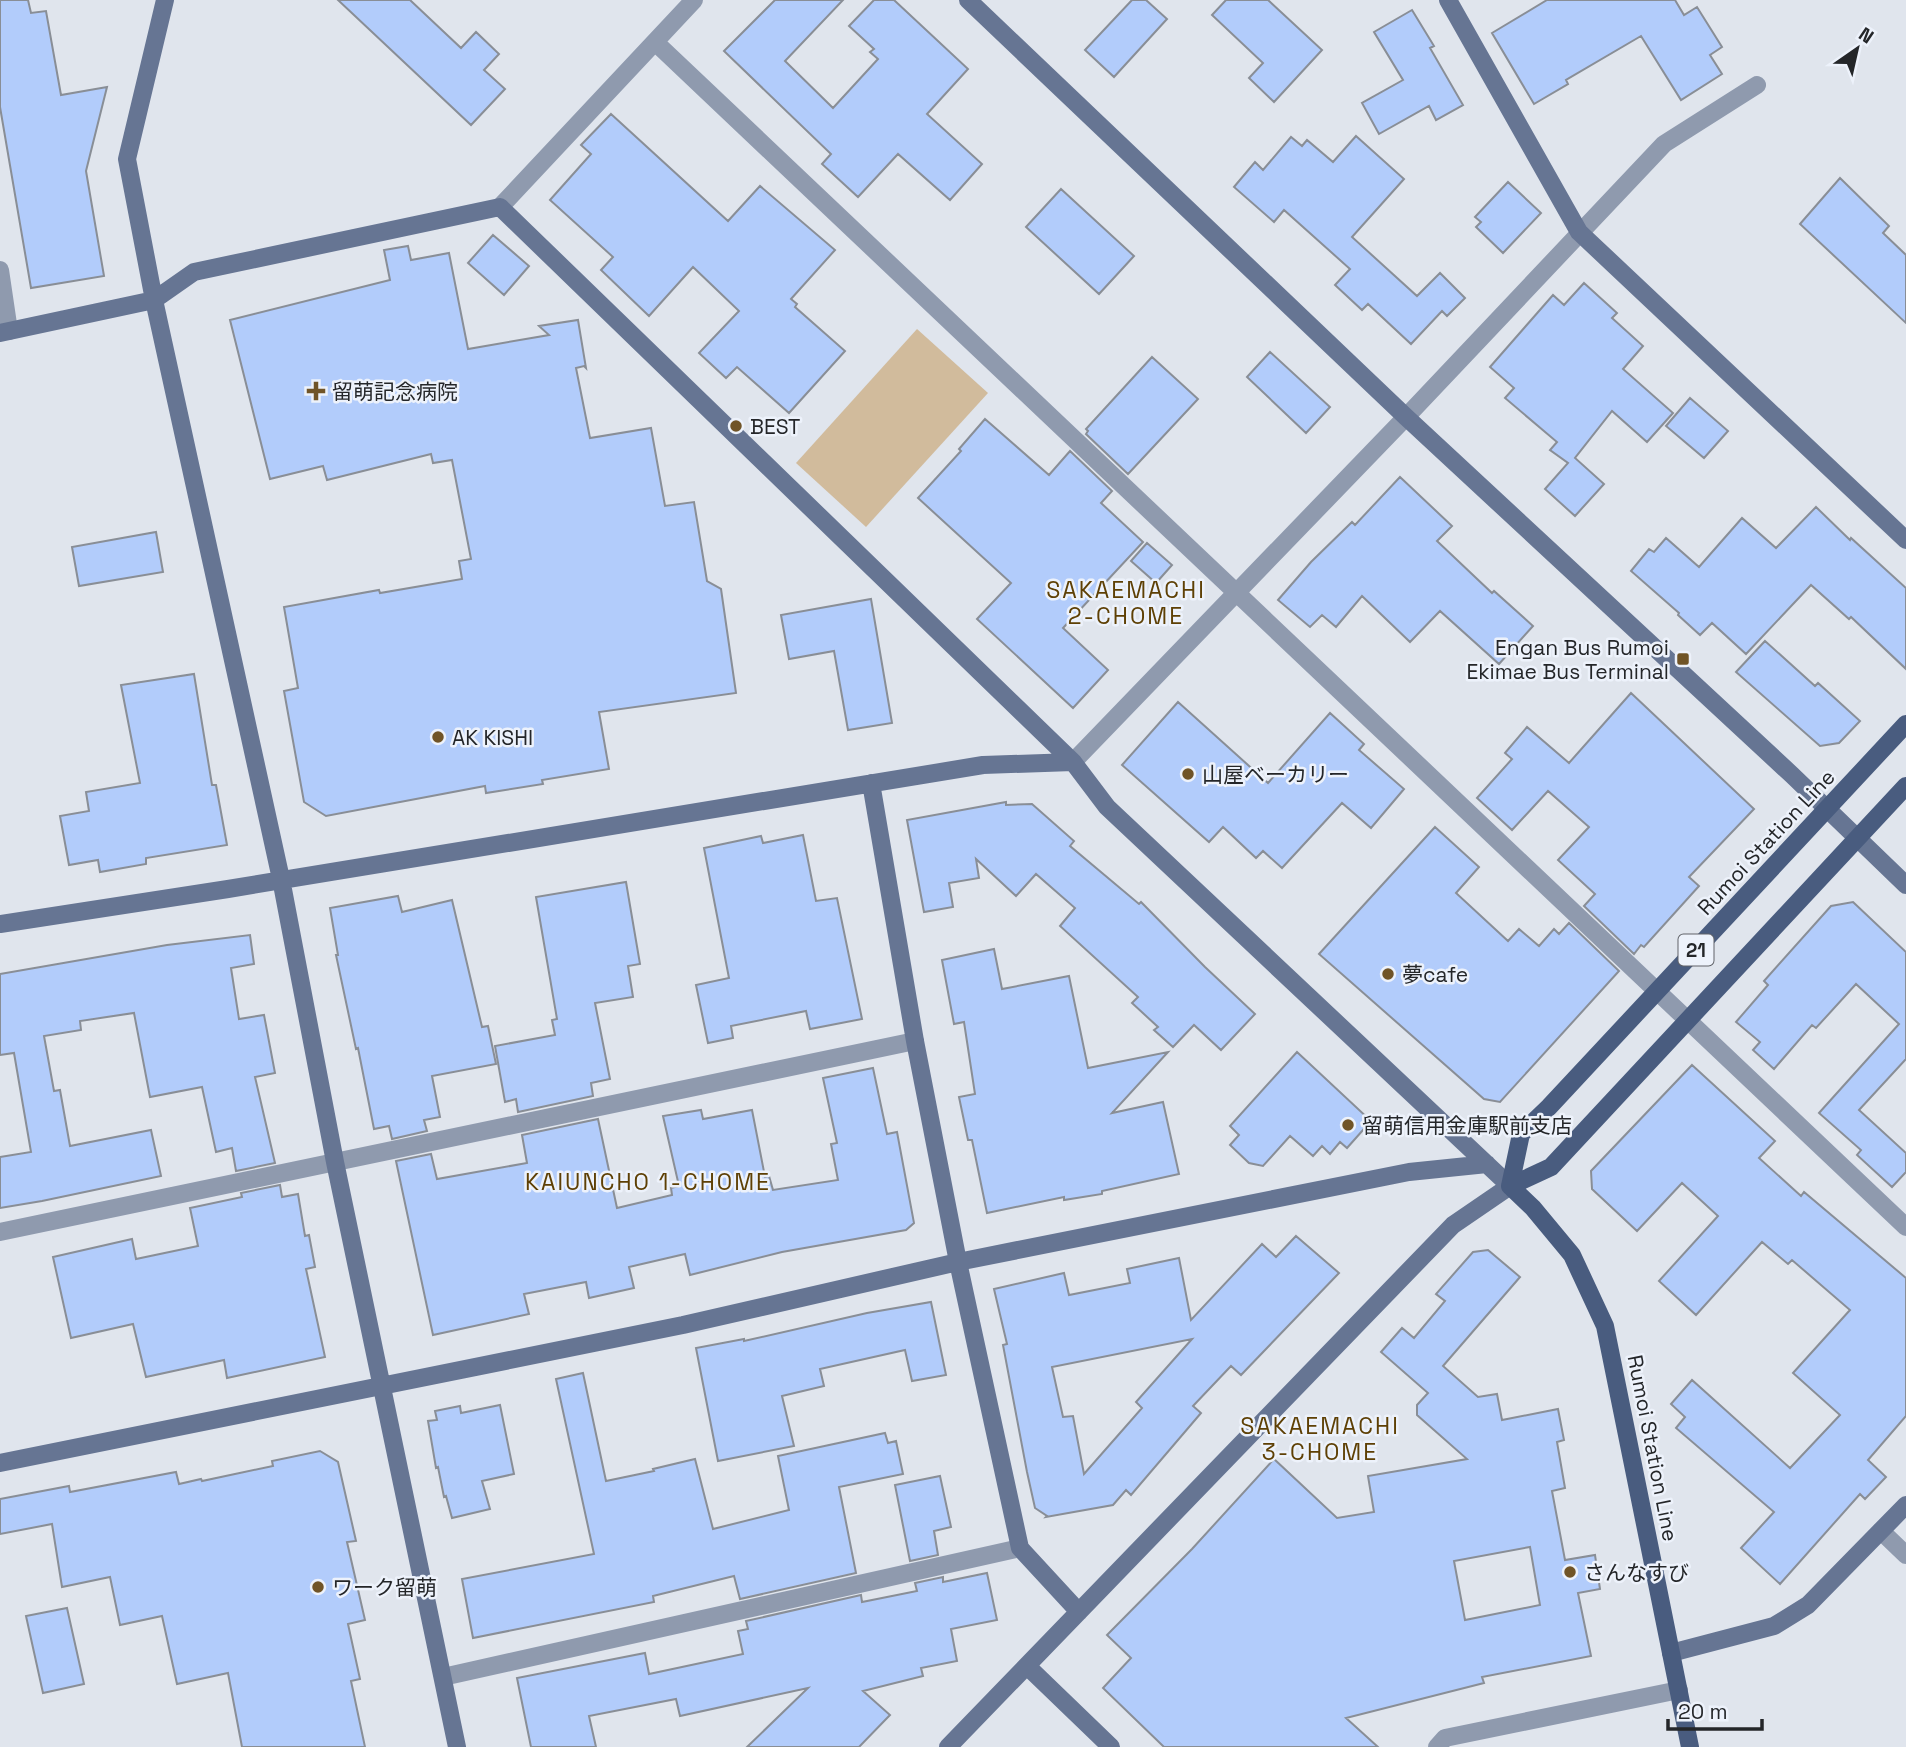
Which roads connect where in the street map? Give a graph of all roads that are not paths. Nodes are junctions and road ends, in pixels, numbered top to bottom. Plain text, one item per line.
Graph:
1 (165, 0) edge
2 (694, 0) edge
3 (968, 0) edge
4 (1448, 0) edge
5 (654, 42) junction
6 (1757, 85) dead end
7 (500, 207) junction
8 (1579, 232) junction
9 (0, 270) edge
10 (155, 300) junction
11 (4, 332) edge
12 (1406, 416) junction
13 (1906, 540) edge
14 (1237, 593) junction
15 (1906, 724) edge
16 (1073, 762) junction
17 (871, 783) junction
18 (1906, 786) edge
19 (1827, 809) junction
20 (1857, 838) junction
21 (281, 879) junction
22 (1906, 885) edge
23 (0, 924) edge
24 (1657, 991) junction
25 (1687, 1020) junction
26 (915, 1041) junction
27 (335, 1161) junction
28 (1487, 1164) junction
29 (1510, 1186) junction
30 (1906, 1227) edge
31 (0, 1232) edge
32 (957, 1262) junction
33 (382, 1386) junction
34 (0, 1463) edge
35 (1906, 1505) edge
36 (1881, 1531) junction
37 (1020, 1548) junction
38 (1906, 1555) edge
39 (1079, 1612) junction
40 (1671, 1653) junction
41 (1027, 1666) junction
42 (443, 1677) junction
43 (1679, 1690) junction
44 (457, 1747) edge
45 (948, 1747) edge
46 (1111, 1747) edge
47 (1437, 1747) edge
48 (1690, 1747) edge

1 - 10 street
2 - 5 street
3 - 12 street
4 - 8 street
5 - 7 street
5 - 14 street
6 - 8 street
7 - 10 street
7 - 16 street
8 - 12 street
8 - 13 street
9 - 11 street
10 - 11 street
10 - 21 street
12 - 14 street
12 - 19 street
14 - 16 street
14 - 24 street
15 - 19 main road, Rumoi Station Line / 21
16 - 17 street
16 - 28 street
17 - 21 street
17 - 26 street
18 - 20 main road, 21
19 - 20 street
19 - 24 main road, Rumoi Station Line / 21
20 - 22 street
20 - 25 main road, 21
21 - 23 street
21 - 27 street
24 - 25 street
24 - 29 main road, Rumoi Station Line / 21
25 - 29 main road, 21
25 - 30 street
26 - 27 street
26 - 32 street
27 - 31 street
27 - 33 street
28 - 29 street
28 - 32 street
29 - 39 street
29 - 40 main road, Rumoi Station Line
32 - 33 street
32 - 37 street
33 - 34 street
33 - 42 street
35 - 36 street
36 - 38 street
36 - 40 street
37 - 39 street
37 - 42 street
39 - 41 street
40 - 43 main road, Rumoi Station Line
41 - 45 street
41 - 46 street
42 - 44 street
43 - 47 street
43 - 48 main road, Rumoi Station Line

